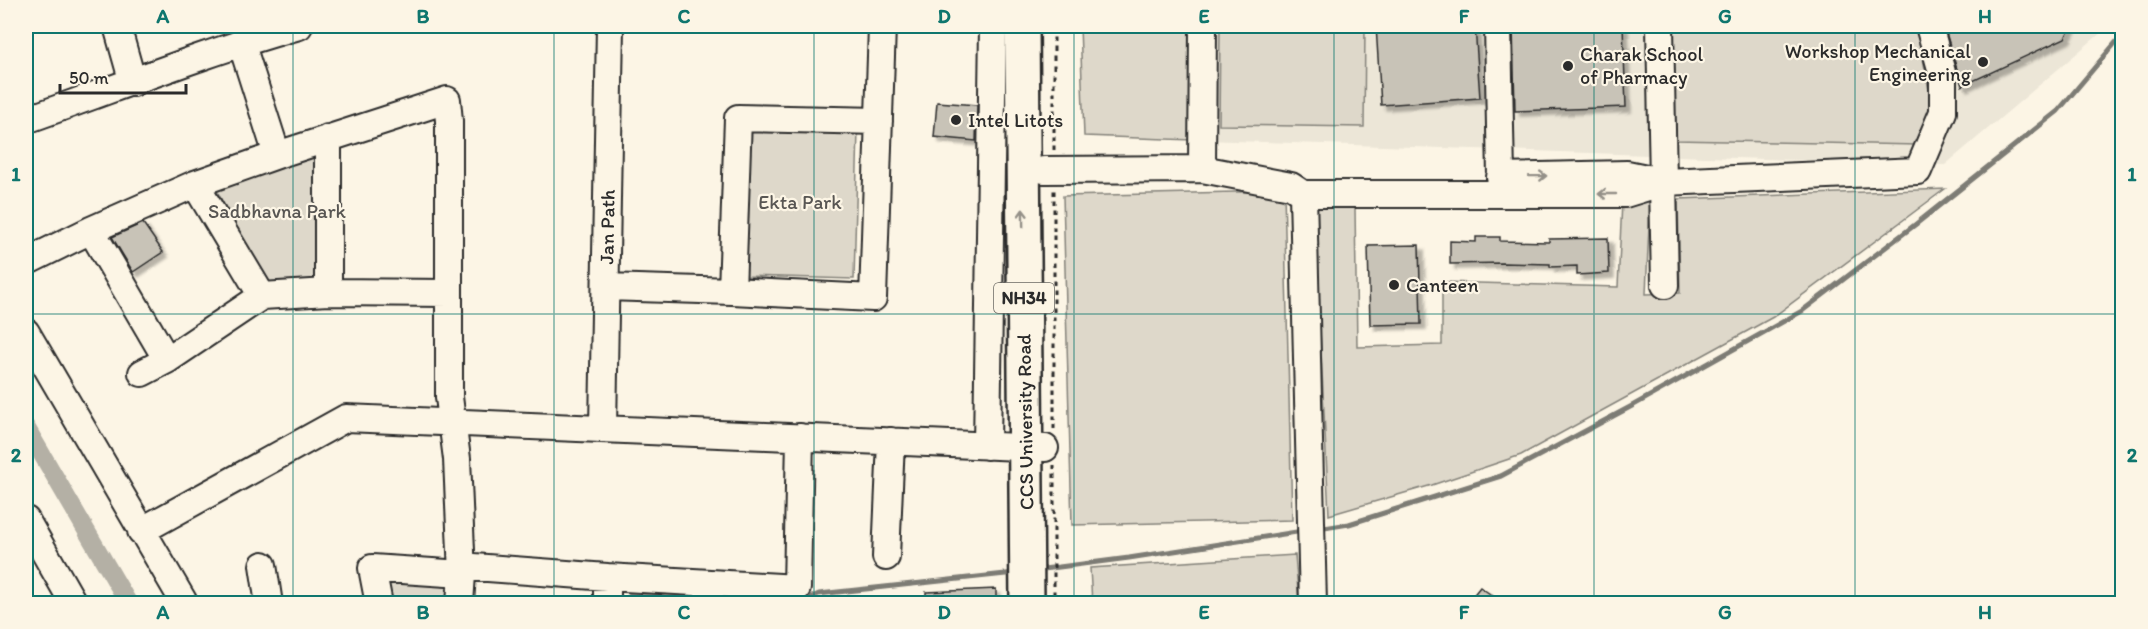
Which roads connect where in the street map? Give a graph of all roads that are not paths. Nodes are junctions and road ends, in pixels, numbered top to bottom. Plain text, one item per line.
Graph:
1 (117, 26) edge
2 (299, 26) edge
3 (610, 26) edge
4 (882, 26) edge
5 (993, 26) edge
6 (1022, 26) edge
7 (1043, 26) edge
8 (1203, 26) edge
9 (1498, 26) edge
10 (1660, 26) edge
11 (1929, 26) edge
12 (231, 38) edge
13 (133, 83) junction
14 (26, 120) edge
15 (879, 121) junction
16 (328, 138) junction
17 (277, 155) junction
18 (1202, 169) junction
19 (1049, 170) junction
20 (1501, 177) junction
21 (1664, 182) junction
22 (195, 184) junction
23 (1297, 190) junction
24 (102, 241) junction
25 (26, 262) edge
26 (1665, 285) dead end
27 (606, 287) junction
28 (732, 291) junction
29 (328, 292) junction
30 (449, 293) junction
31 (262, 296) junction
32 (26, 332) edge
33 (167, 360) junction
34 (142, 373) dead end
35 (450, 407) junction
36 (603, 429) junction
37 (800, 437) junction
38 (891, 441) junction
39 (987, 446) junction
40 (1045, 447) junction
41 (26, 520) edge
42 (141, 531) junction
43 (33, 554) edge
44 (886, 557) dead end
45 (263, 565) dead end
46 (461, 570) junction
47 (607, 578) junction
48 (1042, 582) edge
49 (74, 603) edge
50 (185, 603) edge
51 (269, 603) edge
52 (379, 603) edge
53 (460, 603) edge
54 (607, 603) edge
55 (1313, 603) edge

1 - 13 street
2 - 12 street
3 - 27 street, Jan Path
4 - 15 street
5 - 39 street
40 -> 6 highway, CCS University Road / NH34
7 - 19 highway, CCS University Road / NH34
8 - 18 street
9 - 20 street
10 - 21 street
11 - 21 street
12 - 13 street
12 - 17 street
13 - 14 street
15 - 28 street
15 - 28 street
16 - 17 street
16 - 29 street
16 - 30 street
17 - 22 street
18 - 19 street
18 - 23 street
19 - 40 highway, CCS University Road / NH34
20 -> 21 street
20 - 23 street
21 -> 23 street
21 - 26 street
22 - 24 street
22 - 31 street
23 - 55 street
24 - 25 street
24 - 33 street
27 - 28 street
27 - 36 street, Jan Path
29 - 30 street
29 - 31 street
30 - 35 street
31 - 33 street
32 - 42 street
33 - 34 street
35 - 36 street
35 - 42 street
35 - 46 street
36 - 37 street
37 - 38 street
37 - 47 street
38 - 39 street
38 - 44 street
39 - 40 street
40 - 48 highway, CCS University Road / NH34
41 - 43 street
42 - 50 street
43 - 49 street
45 - 51 street
46 - 47 street
46 - 52 street
46 - 53 street
47 - 54 street

